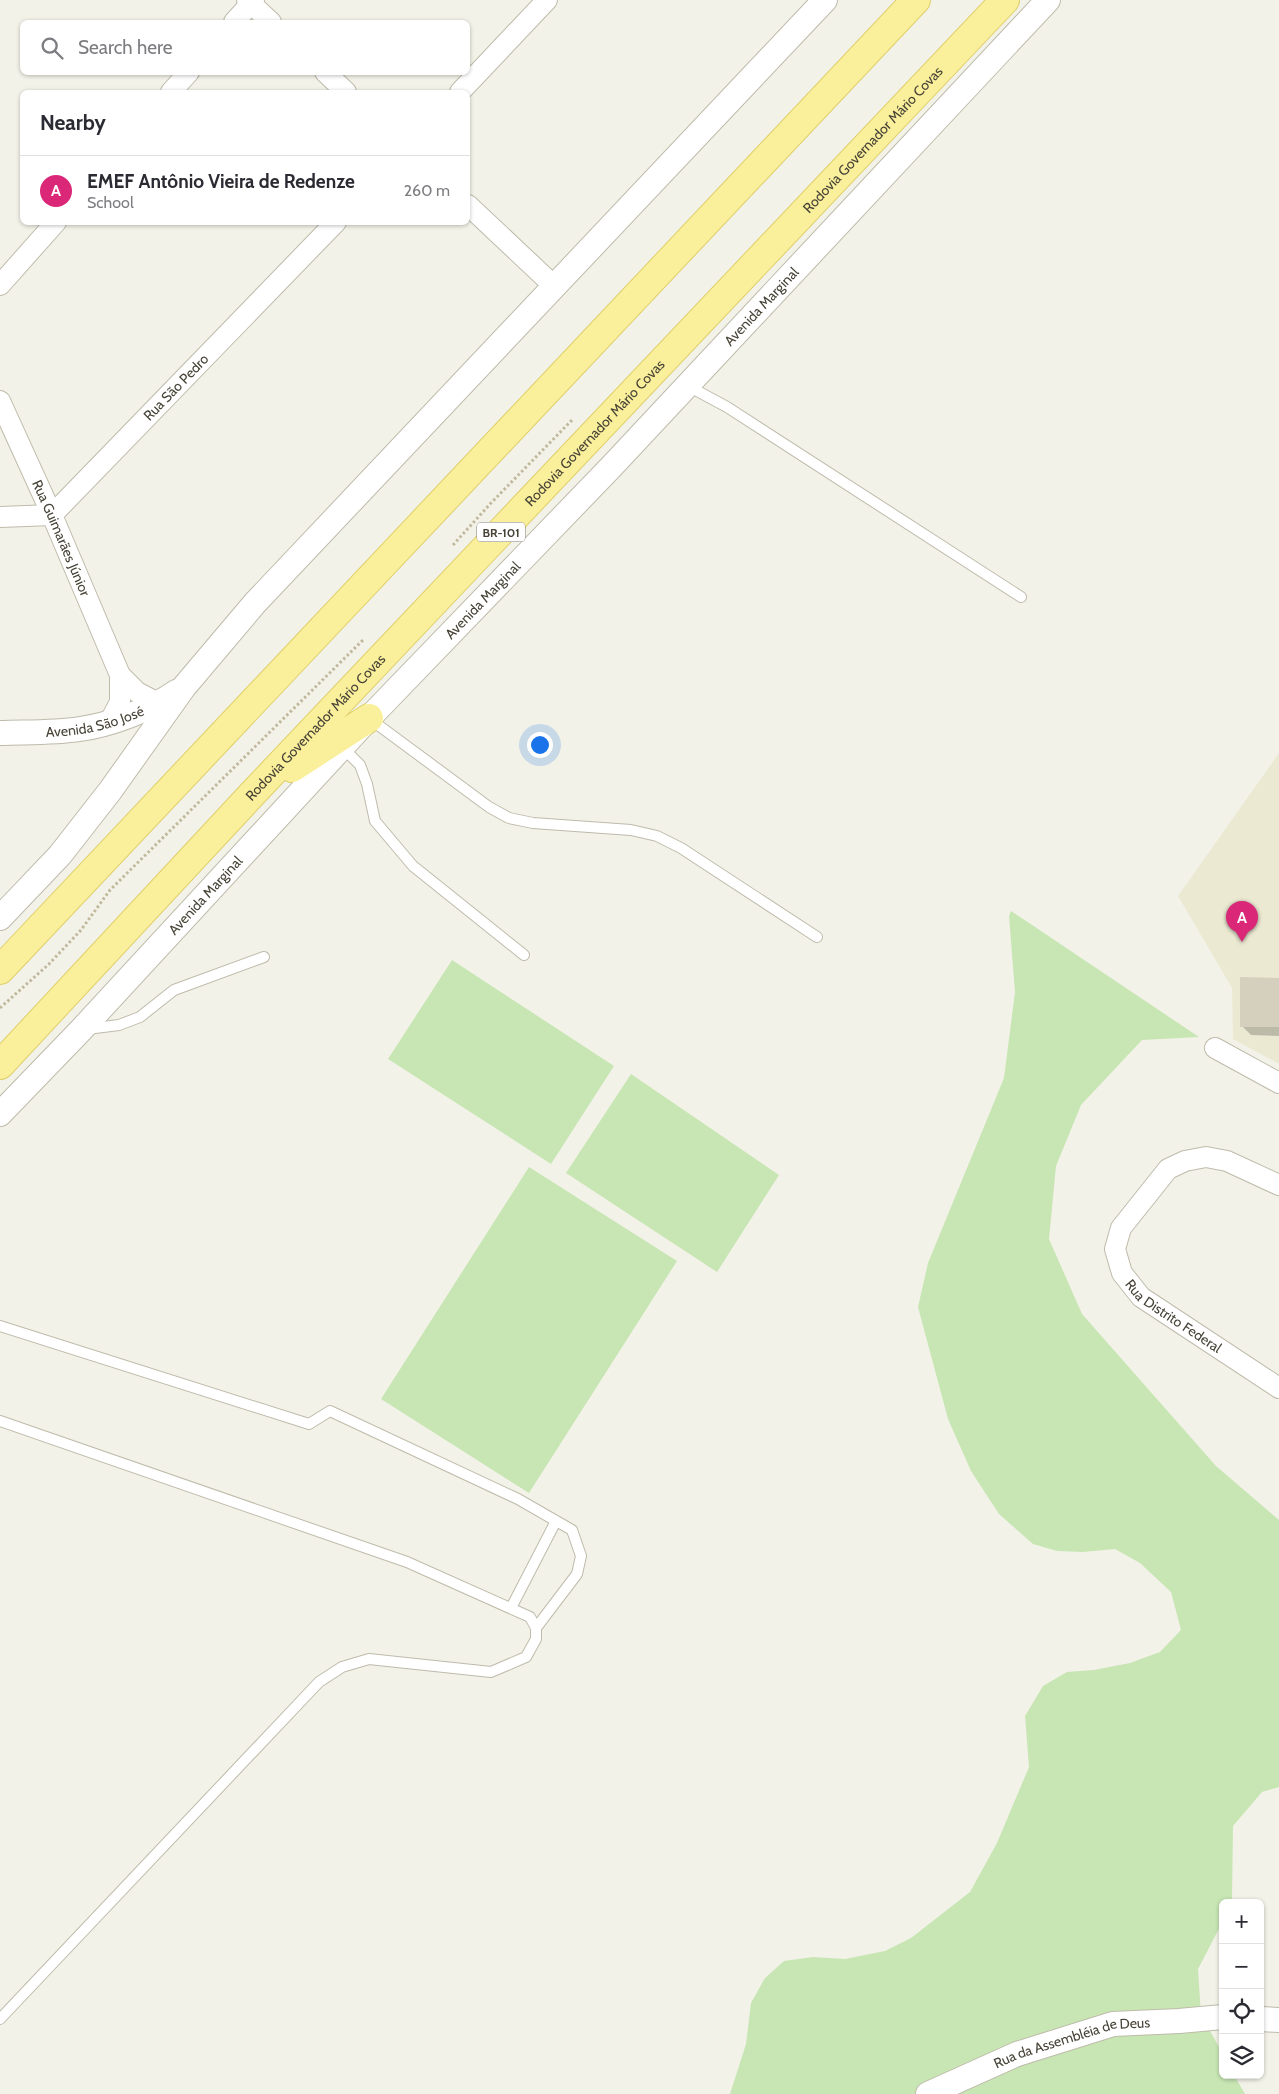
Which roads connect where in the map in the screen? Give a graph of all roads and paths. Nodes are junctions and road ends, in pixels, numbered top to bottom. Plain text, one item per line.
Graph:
1 (547, 0) edge
2 (825, 0) edge
3 (916, 0) edge
4 (1005, 0) edge
5 (1048, 0) edge
6 (250, 1) edge
7 (236, 20) edge
8 (269, 20) edge
9 (186, 75) edge
10 (328, 75) edge
11 (173, 90) edge
12 (344, 90) edge
13 (462, 90) edge
14 (470, 207) edge
15 (53, 225) edge
16 (333, 225) edge
17 (0, 285) edge
18 (554, 286) junction
19 (687, 385) junction
20 (0, 401) edge
21 (52, 515) junction
22 (0, 517) edge
23 (1021, 596) dead end
24 (120, 675) junction
25 (184, 687) junction
26 (158, 703) junction
27 (369, 718) junction
28 (110, 721) junction
29 (0, 733) edge
30 (342, 746) junction
31 (255, 791) junction
32 (0, 918) edge
33 (817, 937) dead end
34 (524, 956) dead end
35 (264, 957) dead end
36 (0, 970) edge
37 (81, 1030) junction
38 (1215, 1048) dead end
39 (0, 1065) edge
40 (1279, 1083) edge
41 (0, 1114) edge
42 (1279, 1185) edge
43 (0, 1326) edge
44 (1279, 1388) edge
45 (0, 1421) edge
46 (556, 1521) junction
47 (511, 1608) junction
48 (536, 1628) junction
49 (1219, 2017) edge
50 (0, 2019) edge
51 (1264, 2019) edge
52 (1279, 2020) edge
53 (928, 2094) edge

1 - 13 street
2 - 18 street
3 - 36 main road
4 - 31 main road, Rodovia Governador Mário Covas / BR-101
5 - 19 street, Avenida Marginal
6 - 7 street
6 - 8 street
9 - 11 street
10 - 12 street
14 - 18 street
15 - 17 street
16 - 21 street, Rua São Pedro
18 - 25 street
19 - 23 lane
19 - 27 street, Avenida Marginal
20 - 21 street, Rua Guimarães Júnior
21 - 22 street
21 - 24 street, Rua Guimarães Júnior
24 - 26 street, Rua Guimarães Júnior
24 - 28 street, Rua Guimarães Júnior
25 - 26 street, Avenida São José
25 - 32 street
26 - 28 street, Avenida São José
27 - 30 street, Avenida Marginal
27 - 31 main road
27 - 33 lane
28 - 29 street, Avenida São José
30 - 34 lane
30 - 37 street, Avenida Marginal
31 - 39 main road, Rodovia Governador Mário Covas / BR-101
35 - 37 lane
37 - 41 street, Avenida Marginal
38 - 40 street
42 - 44 street, Rua Distrito Federal
43 - 46 lane
45 - 47 lane
46 - 47 lane
46 - 48 lane
47 - 48 lane
48 - 50 lane
49 - 53 street, Rua da Assembléia de Deus
51 - 52 street

